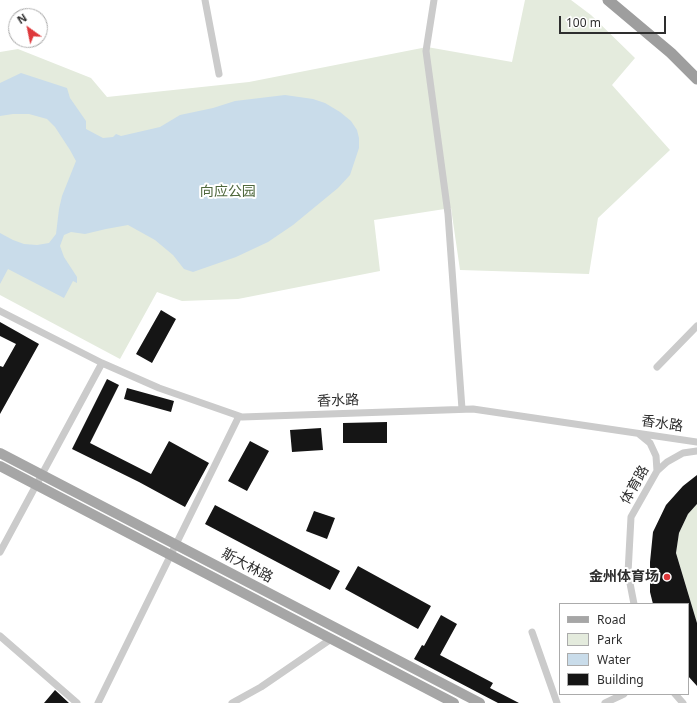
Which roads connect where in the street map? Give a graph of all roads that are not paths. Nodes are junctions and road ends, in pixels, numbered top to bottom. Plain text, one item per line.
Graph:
1 (205, 0) edge
2 (434, 0) edge
3 (608, 0) edge
4 (219, 74) dead end
5 (697, 79) edge
6 (0, 311) edge
7 (697, 326) edge
8 (102, 364) junction
9 (657, 367) dead end
10 (462, 409) junction
11 (239, 416) junction
12 (638, 433) junction
13 (697, 442) edge
14 (697, 450) edge
15 (0, 453) edge
16 (0, 466) edge
17 (656, 471) junction
18 (41, 475) junction
19 (36, 485) junction
20 (176, 545) junction
21 (0, 552) edge
22 (171, 555) junction
23 (634, 603) edge
24 (532, 632) dead end
25 (0, 636) edge
26 (331, 639) junction
27 (622, 695) edge
28 (676, 695) edge
29 (77, 703) edge
30 (98, 703) edge
31 (232, 703) edge
32 (454, 703) edge
33 (480, 703) edge
34 (557, 703) edge
35 (605, 703) edge
36 (683, 703) edge

1 - 4 street
2 - 10 street
3 - 5 highway
6 - 8 street, 香水路
7 - 9 street
8 - 11 street, 香水路
8 - 18 street
10 - 11 street, 香水路
10 - 12 street, 香水路
11 - 20 street
12 - 13 street, 香水路
12 - 17 street
14 - 17 street, 体育路
15 - 18 main road, 斯大林路
16 - 19 main road, 斯大林路
17 - 23 street, 体育路
18 - 19 street
18 - 20 main road, 斯大林路
19 - 21 street
19 - 22 main road, 斯大林路
20 - 22 street
20 - 33 main road, 斯大林路
22 - 26 main road, 斯大林路
22 - 30 street
24 - 34 street
25 - 29 street
26 - 31 street
26 - 32 main road, 斯大林路
27 - 35 street
28 - 36 street

